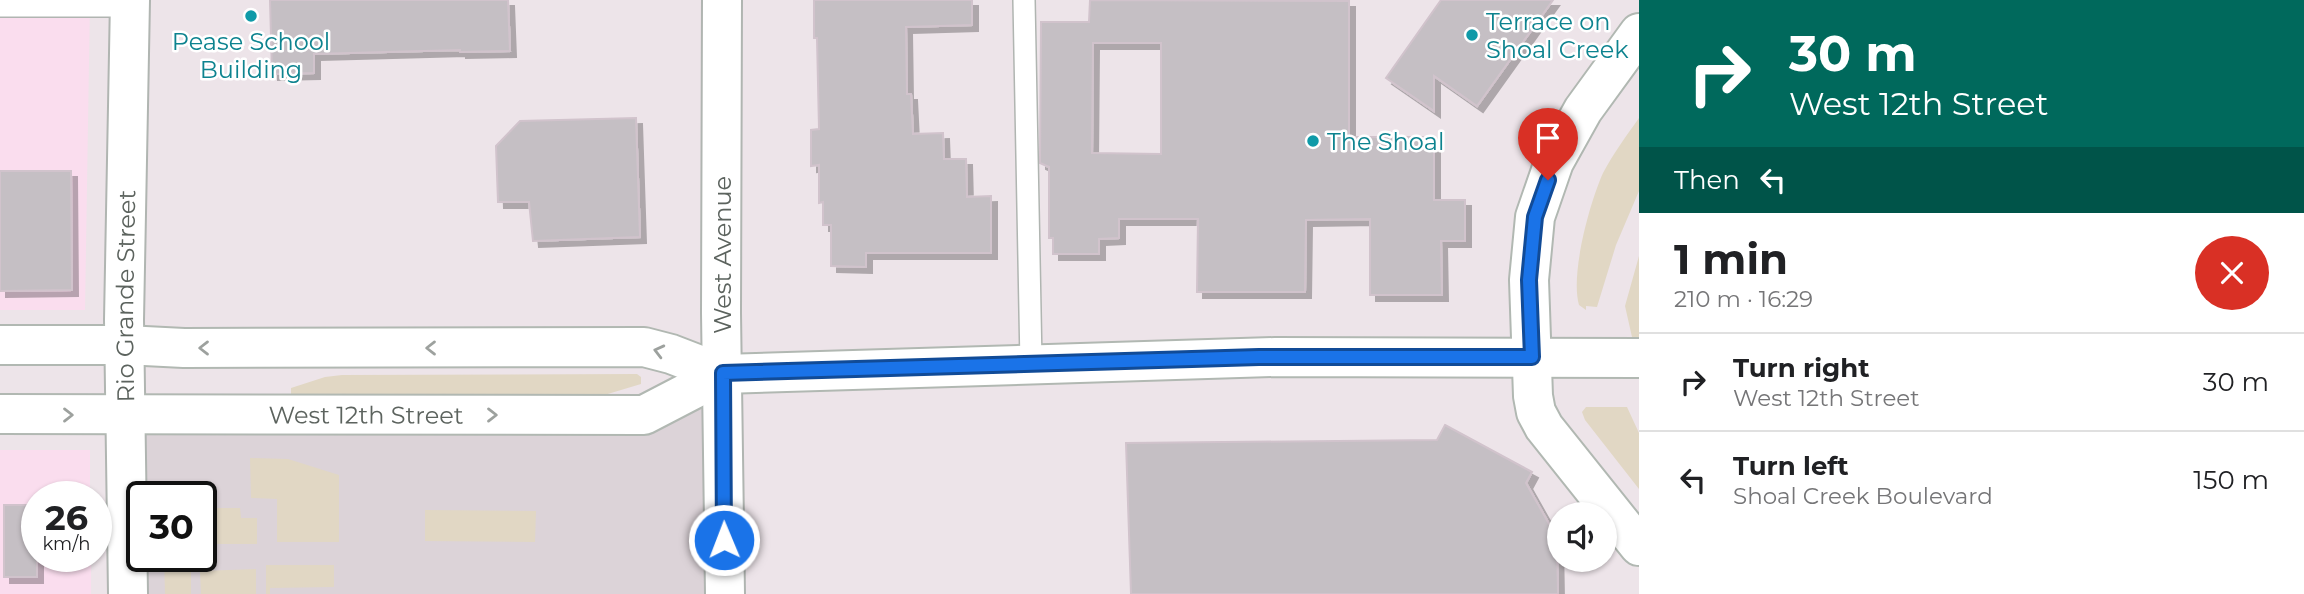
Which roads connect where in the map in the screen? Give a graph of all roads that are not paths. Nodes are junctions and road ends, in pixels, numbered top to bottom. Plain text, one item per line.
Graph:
1 (722, 0) edge
2 (1024, 0) edge
3 (130, 3) edge
4 (0, 6) edge
5 (1639, 33) edge
6 (0, 345) edge
7 (125, 345) junction
8 (1532, 357) junction
9 (1639, 358) edge
10 (1031, 363) junction
11 (723, 373) junction
12 (0, 414) edge
13 (127, 415) junction
14 (1639, 546) edge
15 (128, 594) edge
16 (725, 594) edge

1 - 11 main road, West Avenue
2 - 10 lane
3 - 4 lane
3 - 7 main road, Rio Grande Street
5 - 8 main road
6 - 7 main road, West 12th Street
11 -> 7 main road, West 12th Street
7 - 13 main road, Rio Grande Street
8 - 9 main road, West 12th Street
8 - 10 main road, West 12th Street
8 - 14 main road
10 - 11 main road, West 12th Street
13 -> 11 main road, West 12th Street
11 - 16 main road, West Avenue
12 -> 13 main road, West 12th Street
13 - 15 main road, Rio Grande Street

